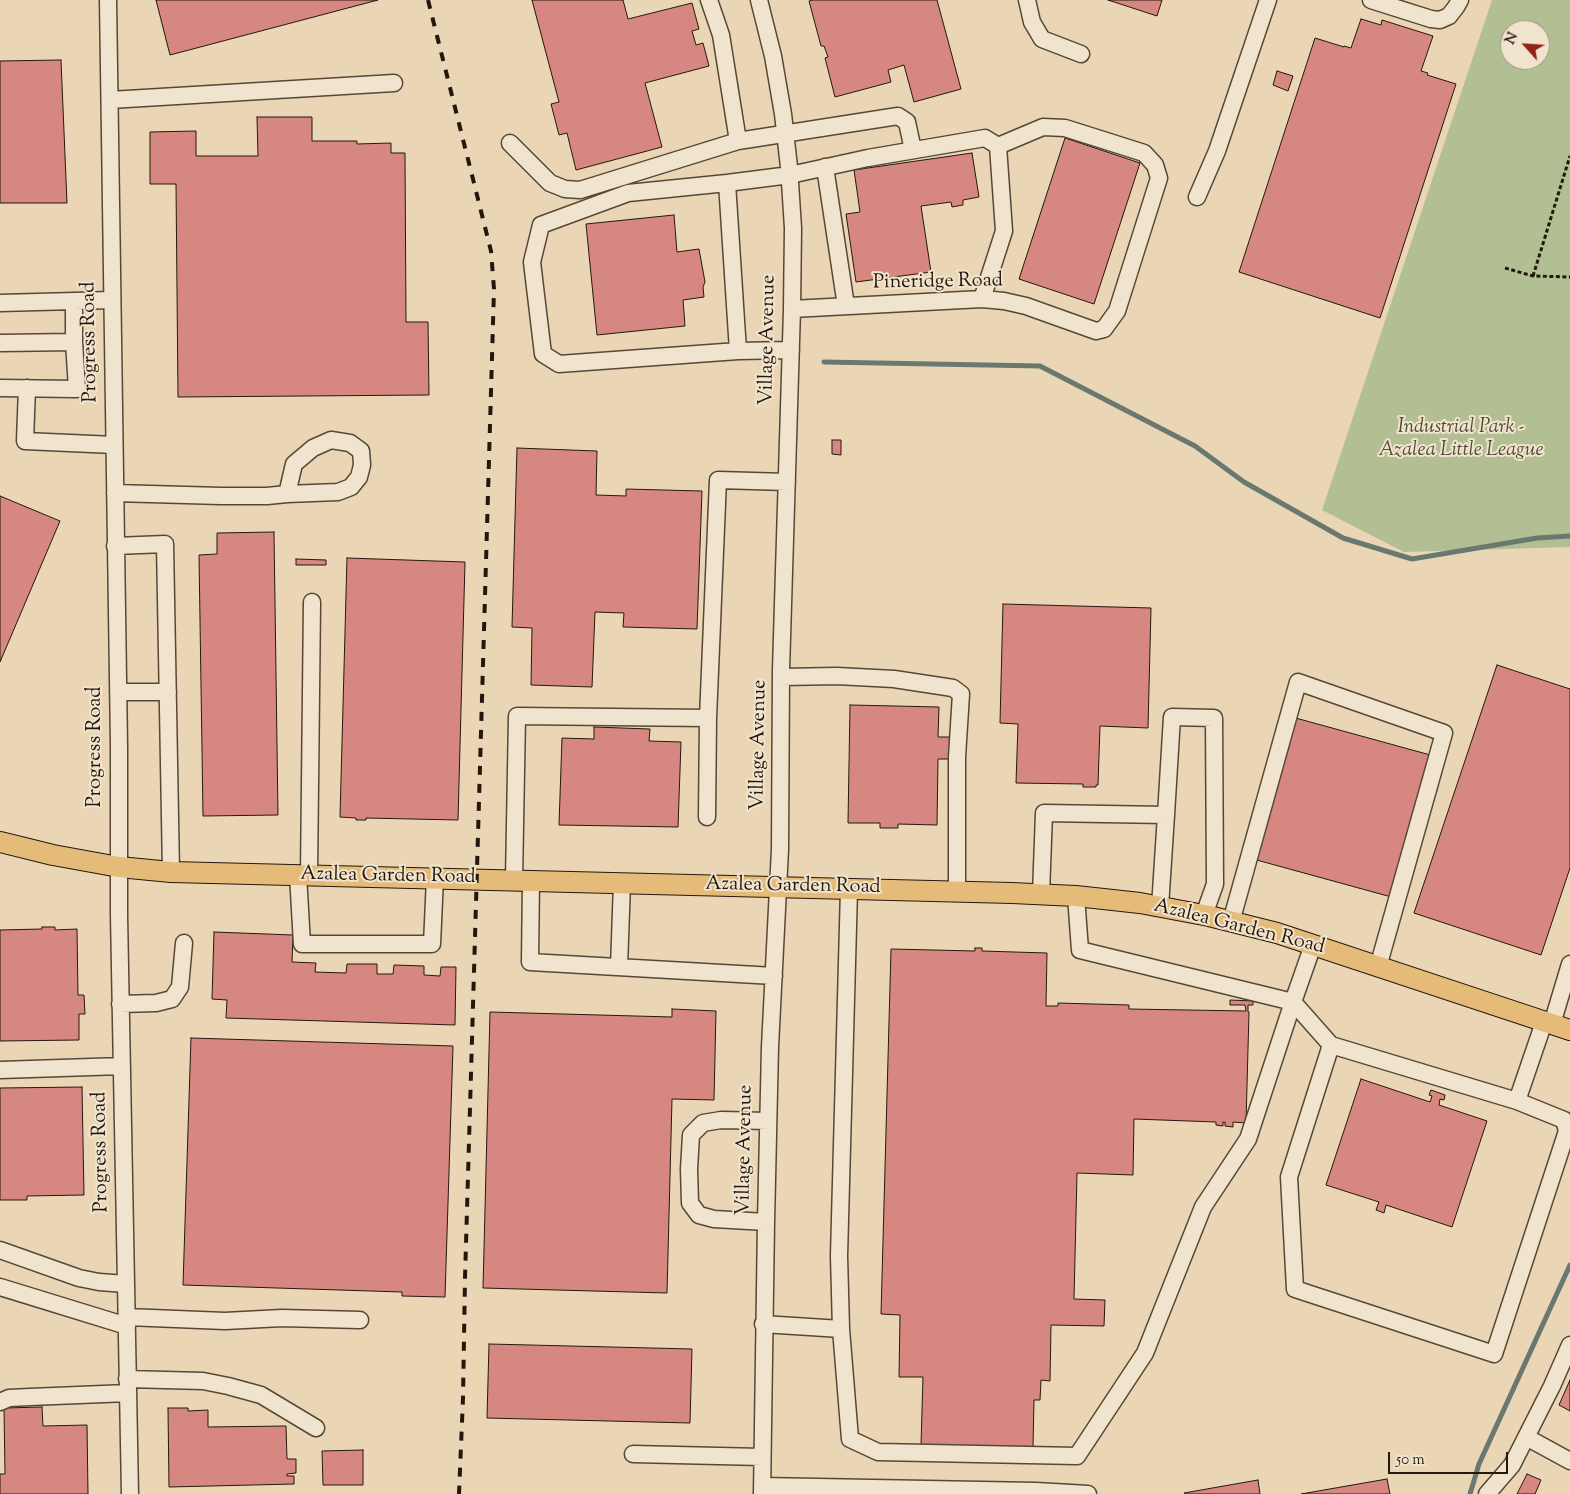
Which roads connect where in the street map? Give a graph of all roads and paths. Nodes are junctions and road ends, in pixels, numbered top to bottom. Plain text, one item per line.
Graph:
1 (108, 0) edge
2 (709, 0) edge
3 (759, 0) edge
4 (1027, 0) edge
5 (1268, 0) edge
6 (1371, 0) edge
7 (1460, 0) edge
8 (1081, 54) dead end
9 (394, 83) dead end
10 (110, 100) junction
11 (784, 133) junction
12 (738, 141) junction
13 (510, 143) dead end
14 (998, 146) junction
15 (913, 150) junction
16 (1570, 156) edge
17 (825, 168) junction
18 (790, 175) junction
19 (727, 183) junction
20 (1197, 197) dead end
21 (1505, 268) dead end
22 (1533, 276) junction
23 (1570, 277) edge
24 (112, 300) junction
25 (982, 300) junction
26 (74, 301) junction
27 (0, 302) edge
28 (846, 306) junction
29 (792, 309) junction
30 (74, 342) junction
31 (0, 343) edge
32 (791, 350) junction
33 (738, 351) junction
34 (0, 388) edge
35 (27, 388) junction
36 (114, 445) junction
37 (787, 482) junction
38 (115, 493) junction
39 (287, 494) junction
40 (115, 546) junction
41 (312, 602) dead end
42 (781, 677) junction
43 (118, 692) junction
44 (168, 692) junction
45 (708, 718) junction
46 (1166, 815) junction
47 (707, 817) dead end
48 (0, 842) edge
49 (119, 867) junction
50 (171, 872) junction
51 (303, 875) junction
52 (435, 878) junction
53 (523, 880) junction
54 (622, 883) junction
55 (778, 887) junction
56 (849, 889) junction
57 (957, 892) junction
58 (1041, 894) junction
59 (1076, 896) junction
60 (1160, 907) junction
61 (1204, 916) junction
62 (1231, 922) junction
63 (184, 943) dead end
64 (1313, 945) junction
65 (1570, 964) edge
66 (619, 967) junction
67 (1378, 967) junction
68 (774, 976) junction
69 (1293, 1002) junction
70 (120, 1004) junction
71 (1555, 1026) edge
72 (1331, 1045) junction
73 (122, 1066) junction
74 (0, 1070) edge
75 (1517, 1100) junction
76 (768, 1121) junction
77 (766, 1222) junction
78 (0, 1250) edge
79 (126, 1284) junction
80 (0, 1287) edge
81 (360, 1320) dead end
82 (127, 1321) junction
83 (764, 1324) junction
84 (841, 1329) junction
85 (1570, 1345) edge
86 (128, 1386) junction
87 (0, 1402) edge
88 (316, 1428) dead end
89 (1526, 1437) junction
90 (633, 1454) dead end
91 (762, 1456) junction
92 (1570, 1461) edge
93 (762, 1490) edge
94 (805, 1490) edge
95 (130, 1494) edge
96 (1088, 1494) edge
97 (1487, 1494) edge

1 - 10 street, Progress Road
2 - 12 street
3 - 11 street, Village Avenue
4 - 8 street
5 - 20 street
6 - 7 street
9 - 10 street
10 - 24 street, Progress Road
11 - 12 street
11 - 15 street
11 - 18 street, Village Avenue
12 - 13 street
14 - 15 street
14 - 25 street
14 - 25 street, Pineridge Road
15 - 17 street
16 - 22 path
17 - 18 street
17 - 28 street
18 - 19 street
18 - 29 street, Village Avenue
19 - 33 street
19 - 33 street
21 - 22 path
22 - 23 path
24 - 26 street
24 - 36 street, Progress Road
25 - 28 street, Pineridge Road
26 - 27 street
26 - 30 street
28 - 29 street, Pineridge Road
29 - 32 street, Village Avenue
30 - 31 street
30 - 35 street
32 - 33 street
32 - 37 street, Village Avenue
34 - 35 street
35 - 36 street
36 - 38 street, Progress Road
37 - 42 street, Village Avenue
37 - 45 street
38 - 39 street
38 - 40 street, Progress Road
39 - 39 street
40 - 43 street, Progress Road
40 - 44 street
41 - 51 street
42 - 55 street, Village Avenue
42 - 57 street
43 - 44 street
43 - 49 street, Progress Road
44 - 50 street
45 - 47 street
45 - 53 street
46 - 58 street
46 - 60 street
46 - 61 street
48 - 49 main road, Azalea Garden Road
49 - 50 main road, Azalea Garden Road
49 - 70 street, Progress Road
50 - 51 main road, Azalea Garden Road
51 - 52 main road, Azalea Garden Road
51 - 52 street
52 - 53 main road, Azalea Garden Road
53 - 54 main road, Azalea Garden Road
53 - 66 street
54 - 55 main road, Azalea Garden Road
54 - 66 street
55 - 56 main road, Azalea Garden Road
55 - 68 street, Village Avenue
56 - 57 main road, Azalea Garden Road
56 - 84 street
57 - 58 main road, Azalea Garden Road
58 - 59 main road, Azalea Garden Road
59 - 60 main road, Azalea Garden Road
59 - 69 street
60 - 61 main road, Azalea Garden Road
61 - 62 main road, Azalea Garden Road
62 - 64 main road, Azalea Garden Road
62 - 67 street
63 - 70 street
64 - 67 main road, Azalea Garden Road
64 - 69 street
65 - 71 street
66 - 68 street
67 - 71 main road, Azalea Garden Road
68 - 76 street, Village Avenue
69 - 72 street
69 - 84 street
70 - 73 street, Progress Road
71 - 75 street
72 - 75 street
72 - 75 street
73 - 74 street
73 - 79 street, Progress Road
76 - 77 street, Village Avenue
76 - 77 street
77 - 83 street, Village Avenue
78 - 79 street
79 - 82 street, Progress Road
80 - 82 street
81 - 82 street
82 - 86 street, Progress Road
83 - 84 street
83 - 91 street, Village Avenue
85 - 89 street
86 - 87 street
86 - 88 street
86 - 95 street, Progress Road
89 - 92 street
89 - 97 street
90 - 91 street
91 - 93 street, Village Avenue
93 - 94 street
94 - 96 street

